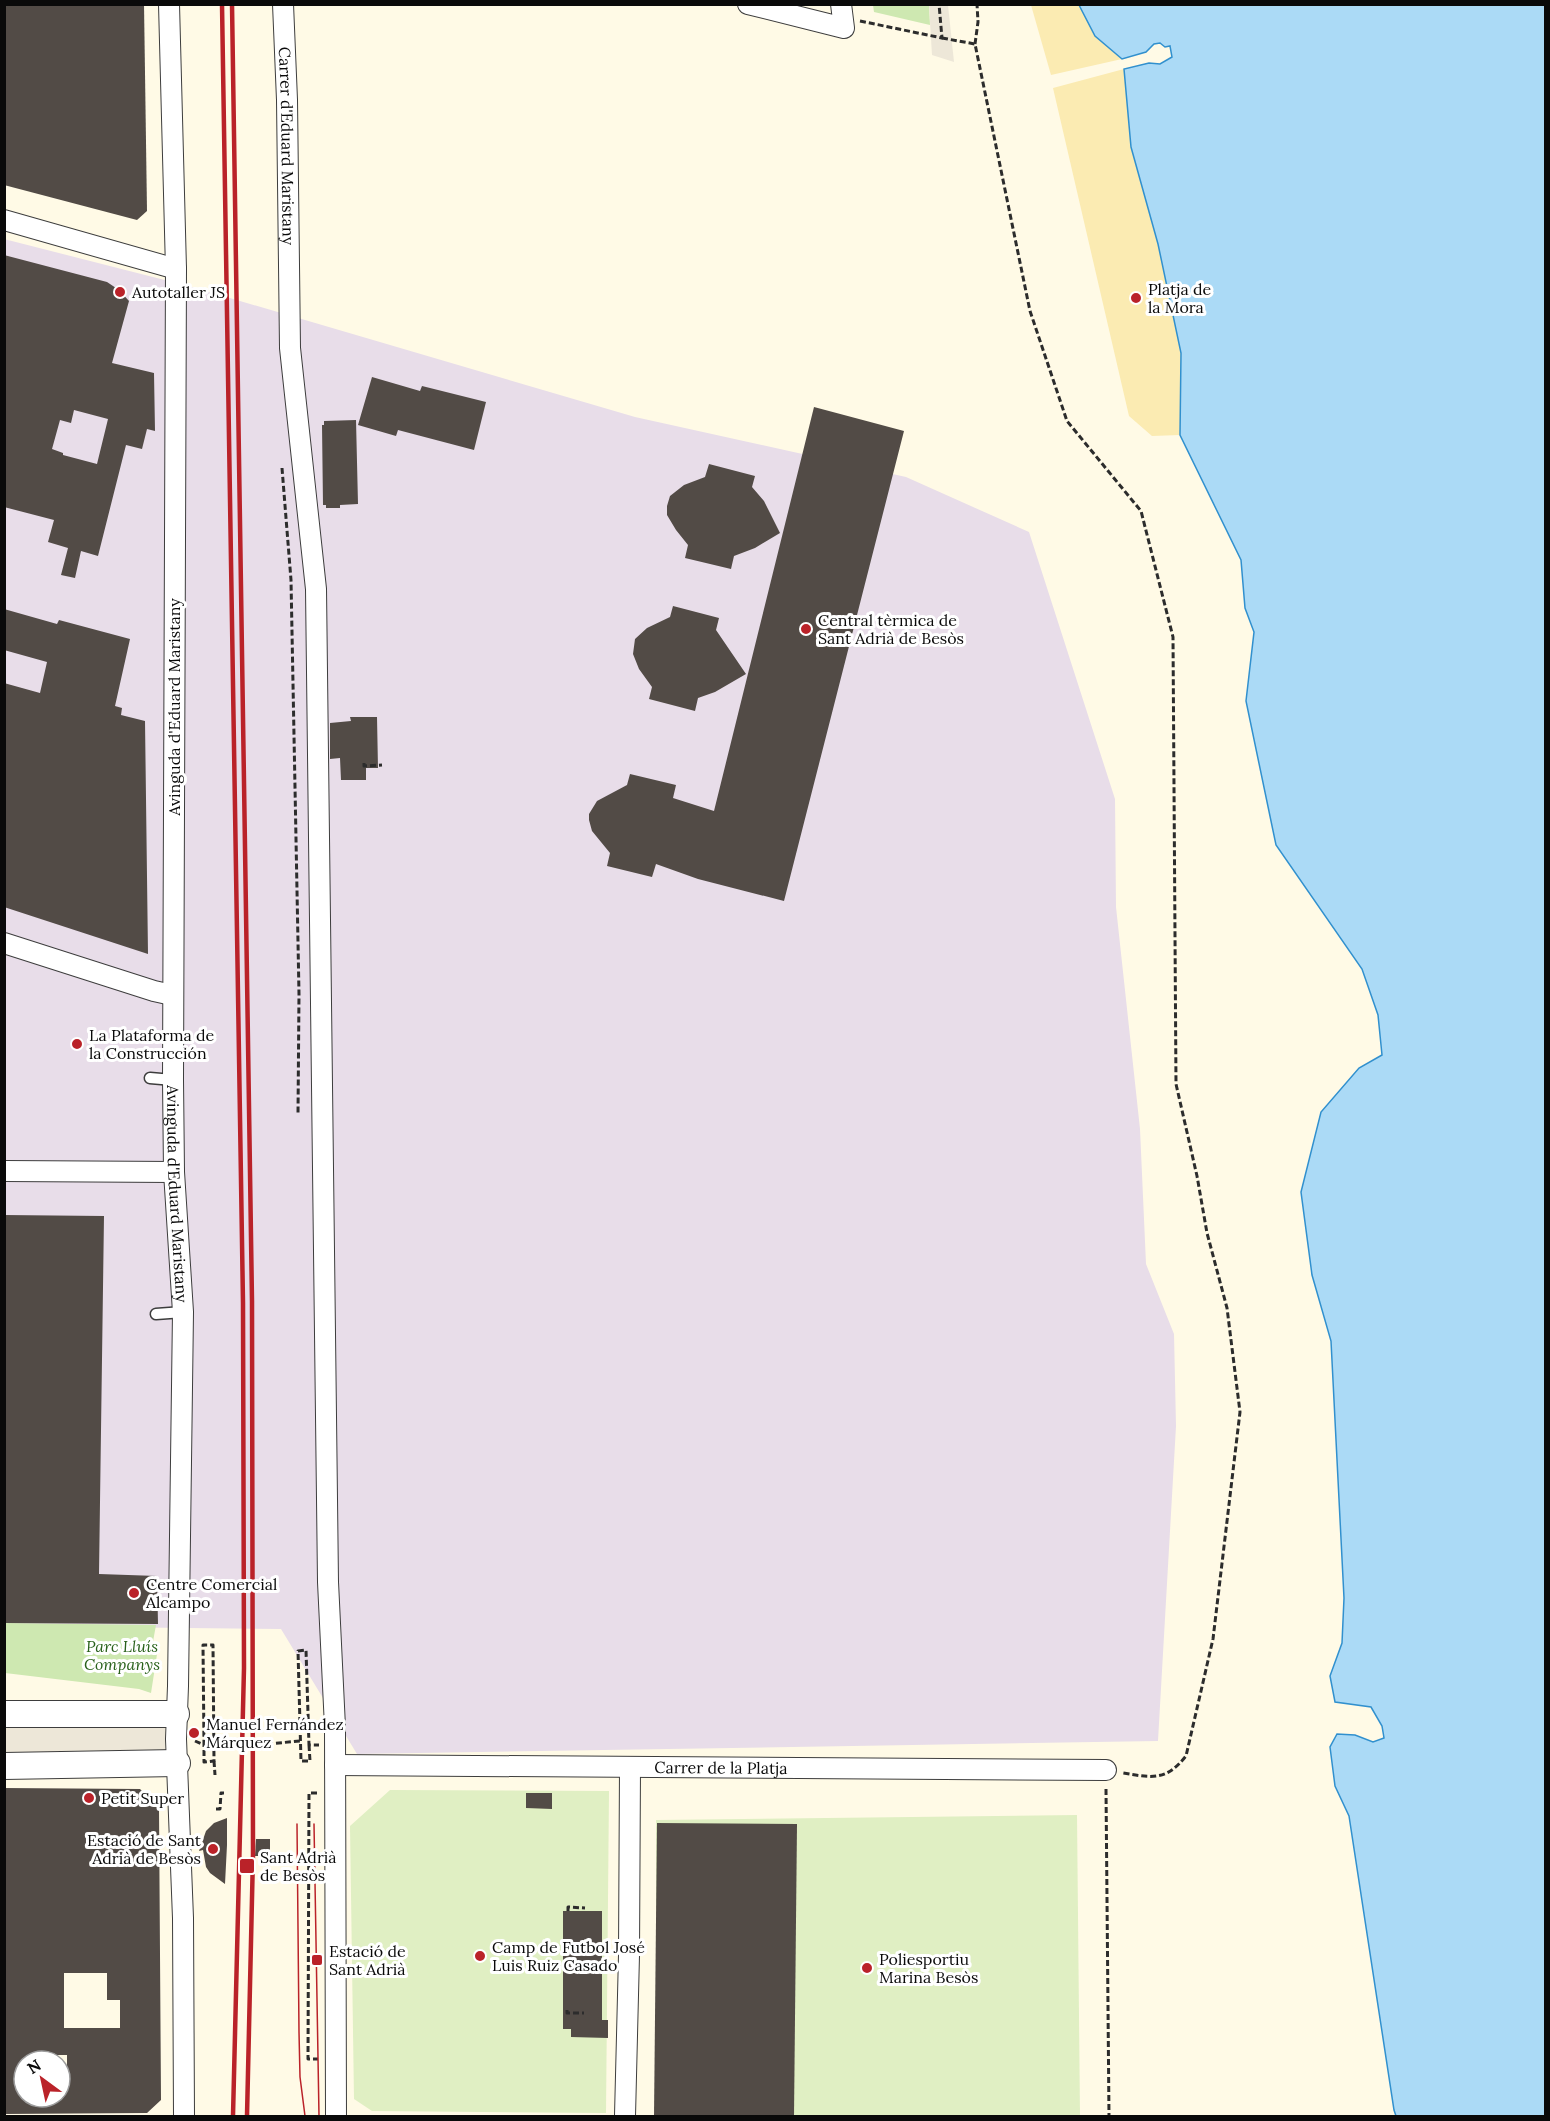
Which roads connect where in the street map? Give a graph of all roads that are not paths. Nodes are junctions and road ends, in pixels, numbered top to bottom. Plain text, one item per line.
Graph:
1 (169, 4) edge
2 (283, 4) edge
3 (748, 4) edge
4 (843, 16) edge
5 (4, 220) edge
6 (176, 269) junction
7 (4, 943) edge
8 (172, 995) junction
9 (150, 1078) dead end
10 (173, 1080) junction
11 (4, 1171) edge
12 (174, 1172) junction
13 (183, 1312) junction
14 (156, 1314) dead end
15 (4, 1714) edge
16 (176, 1714) junction
17 (177, 1763) junction
18 (335, 1765) junction
19 (4, 1766) edge
20 (630, 1767) junction
21 (1106, 1770) road end
22 (184, 2116) edge
23 (336, 2116) edge
24 (625, 2116) edge

1 - 6 street
2 - 18 street, Carrer d'Eduard Maristany
3 - 4 street
5 - 6 street
6 - 8 street, Avinguda d'Eduard Maristany
7 - 8 street
8 - 10 street, Avinguda d'Eduard Maristany
9 - 10 lane
10 - 12 street, Avinguda d'Eduard Maristany
11 - 12 street
12 - 13 street, Avinguda d'Eduard Maristany
13 - 14 lane
13 - 16 street, Avinguda d'Eduard Maristany
15 - 16 street
16 - 17 street, Avinguda d'Eduard Maristany
17 - 19 street
17 - 22 street, Avinguda d'Eduard Maristany
18 - 20 street, Carrer de la Platja
18 - 23 street
20 - 21 street, Carrer de la Platja
20 - 24 street

